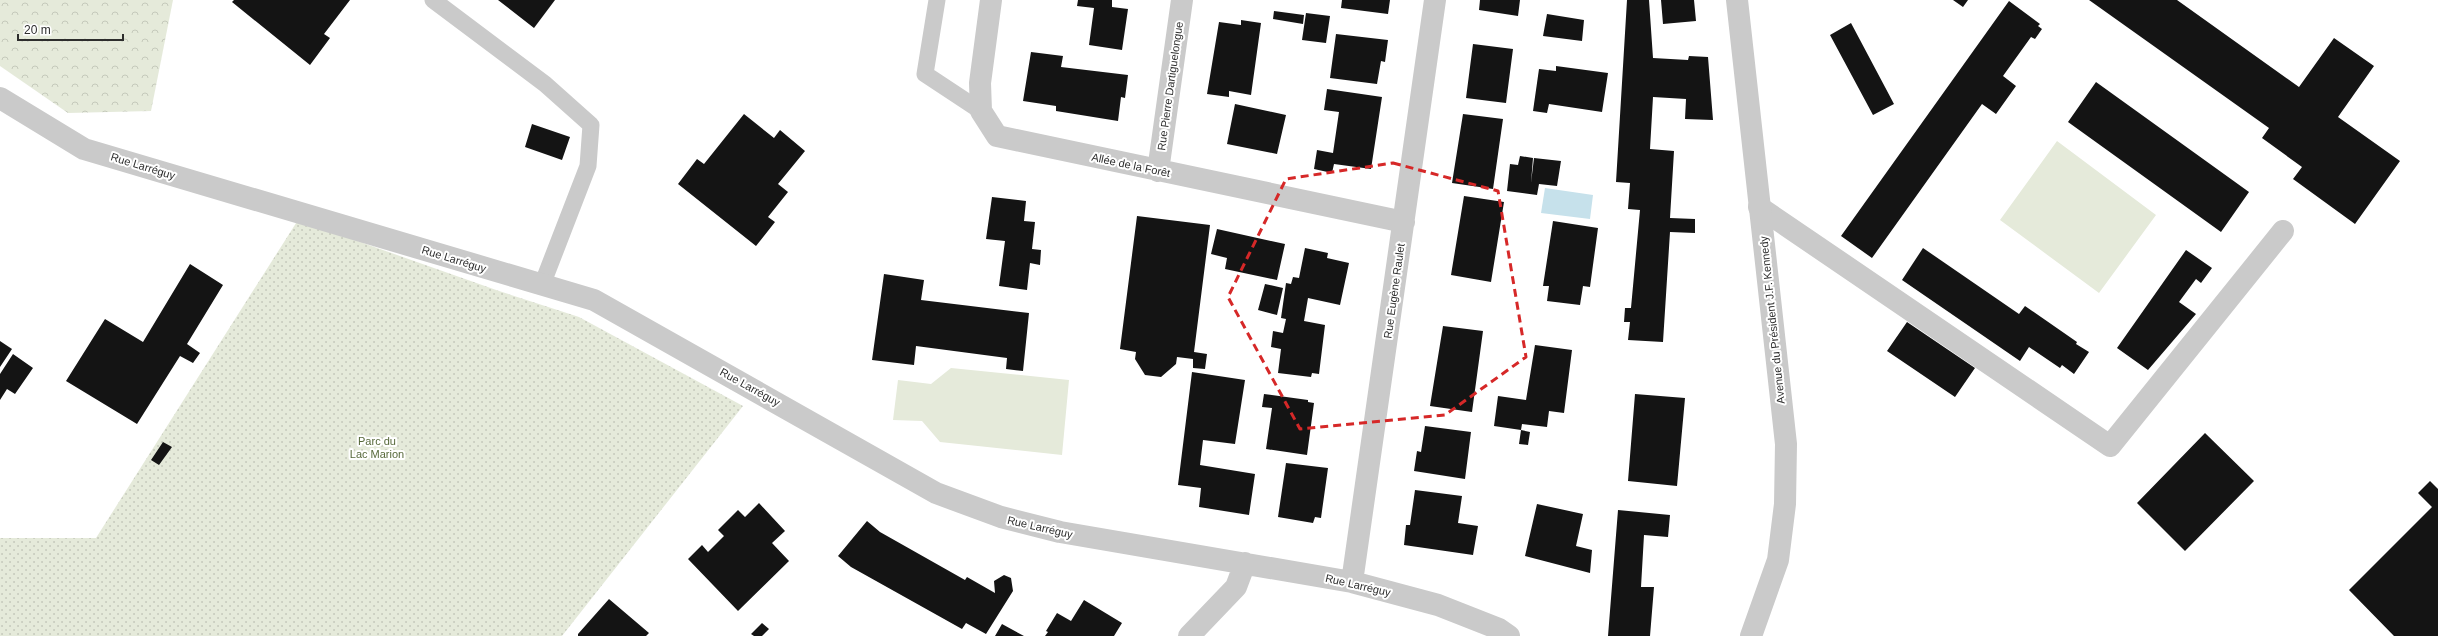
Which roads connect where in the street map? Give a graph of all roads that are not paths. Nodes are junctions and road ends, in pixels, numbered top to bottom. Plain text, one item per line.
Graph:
1 (433, 0) edge
2 (937, 0) edge
3 (990, 0) edge
4 (1182, 0) edge
5 (1434, 0) edge
6 (1737, 0) edge
7 (0, 98) edge
8 (981, 111) junction
9 (1158, 171) junction
10 (1759, 207) junction
11 (1404, 222) junction
12 (2283, 231) dead end
13 (542, 285) junction
14 (1245, 563) junction
15 (1352, 582) junction
16 (1189, 636) edge
17 (1509, 636) edge
18 (1751, 636) edge

1 - 13 lane
2 - 8 lane
3 - 8 street
4 - 9 street, Rue Pierre Dartiguelongue
5 - 11 street, Rue Eugène Raulet
6 - 10 street, Avenue du Président J.F. Kennedy
7 - 13 street, Rue Larréguy
8 - 9 street, Allée de la Forêt
9 - 11 street, Allée de la Forêt
10 - 12 street
10 - 18 street, Avenue du Président J.F. Kennedy
11 - 15 street, Rue Eugène Raulet
13 - 14 street, Rue Larréguy
14 - 15 street, Rue Larréguy
14 - 16 street
15 - 17 street, Rue Larréguy

